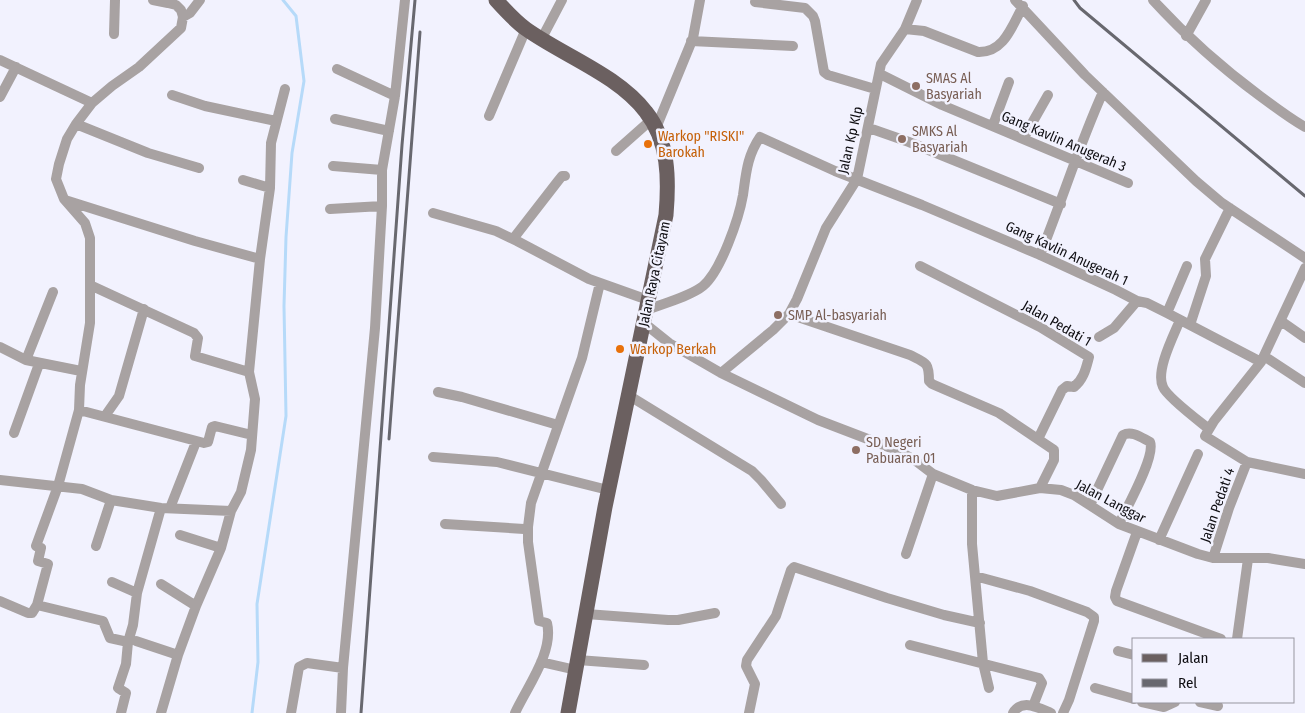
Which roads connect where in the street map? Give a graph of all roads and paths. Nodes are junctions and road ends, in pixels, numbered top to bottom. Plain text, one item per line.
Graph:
1 (115, 0) edge
2 (153, 0) edge
3 (200, 0) edge
4 (405, 0) edge
5 (496, 0) edge
6 (562, 0) edge
7 (700, 0) edge
8 (916, 0) edge
9 (1153, 0) edge
10 (1206, 0) edge
11 (754, 2) dead end
12 (1019, 3) edge
13 (183, 17) junction
14 (526, 29) junction
15 (905, 29) junction
16 (114, 34) dead end
17 (1186, 36) junction
18 (542, 38) junction
19 (691, 41) junction
20 (793, 46) dead end
21 (0, 60) edge
22 (16, 67) junction
23 (337, 69) dead end
24 (880, 74) junction
25 (1009, 82) dead end
26 (285, 89) dead end
27 (875, 89) junction
28 (1103, 92) junction
29 (172, 94) dead end
30 (1048, 95) dead end
31 (394, 96) junction
32 (0, 97) edge
33 (92, 103) junction
34 (489, 116) dead end
35 (335, 119) dead end
36 (276, 121) junction
37 (76, 124) junction
38 (653, 124) junction
39 (993, 125) junction
40 (1305, 127) edge
41 (869, 128) junction
42 (389, 131) junction
43 (1023, 139) junction
44 (616, 151) dead end
45 (1076, 161) junction
46 (333, 166) dead end
47 (199, 168) dead end
48 (382, 170) junction
49 (565, 176) dead end
50 (243, 180) dead end
51 (857, 180) junction
52 (1128, 184) dead end
53 (270, 188) junction
54 (64, 199) junction
55 (1060, 204) junction
56 (382, 206) junction
57 (1230, 208) junction
58 (330, 209) dead end
59 (432, 213) dead end
60 (513, 239) junction
61 (1040, 255) junction
62 (1305, 258) edge
63 (260, 259) junction
64 (920, 266) dead end
65 (1187, 266) dead end
66 (1305, 268) edge
67 (600, 283) junction
68 (90, 285) junction
69 (53, 292) dead end
70 (1137, 301) junction
71 (144, 309) junction
72 (646, 311) junction
73 (1167, 313) junction
74 (789, 314) junction
75 (1180, 320) junction
76 (1281, 321) junction
77 (1190, 325) junction
78 (1099, 337) dead end
79 (1305, 338) edge
80 (0, 346) edge
81 (1263, 359) junction
82 (26, 360) junction
83 (39, 364) junction
84 (82, 371) junction
85 (249, 372) junction
86 (720, 373) junction
87 (1305, 383) edge
88 (438, 392) dead end
89 (628, 395) junction
90 (79, 410) junction
91 (105, 416) junction
92 (558, 425) junction
93 (1209, 429) junction
94 (14, 433) dead end
95 (252, 435) junction
96 (1038, 439) junction
97 (196, 442) junction
98 (1198, 454) dead end
99 (433, 457) dead end
100 (1247, 462) junction
101 (541, 472) junction
102 (933, 474) junction
103 (1305, 474) edge
104 (0, 480) edge
105 (58, 486) junction
106 (1040, 488) junction
107 (608, 490) junction
108 (972, 490) junction
109 (110, 500) junction
110 (781, 504) dead end
111 (1090, 505) junction
112 (165, 508) junction
113 (230, 511) junction
114 (445, 524) dead end
115 (1119, 524) junction
116 (528, 526) junction
117 (1137, 532) junction
118 (180, 535) dead end
119 (1159, 540) junction
120 (96, 546) dead end
121 (221, 548) junction
122 (906, 554) dead end
123 (1213, 558) junction
124 (1248, 559) junction
125 (1305, 564) edge
126 (975, 576) junction
127 (112, 582) dead end
128 (161, 584) dead end
129 (137, 593) junction
130 (0, 601) edge
131 (37, 605) junction
132 (196, 606) junction
133 (715, 613) dead end
134 (586, 614) junction
135 (980, 623) junction
136 (1218, 638) edge
137 (1237, 638) edge
138 (132, 642) junction
139 (910, 644) dead end
140 (1118, 651) dead end
141 (1132, 654) edge
142 (178, 655) junction
143 (541, 662) junction
144 (983, 663) junction
145 (577, 665) junction
146 (644, 665) dead end
147 (343, 668) junction
148 (988, 688) dead end
149 (1096, 688) dead end
150 (1132, 698) edge
151 (1146, 703) edge
152 (1173, 703) edge
153 (1203, 703) edge
154 (1033, 706) junction
155 (1217, 707) edge
156 (121, 713) edge
157 (161, 713) edge
158 (291, 713) edge
159 (341, 713) edge
160 (515, 713) edge
161 (568, 713) edge
162 (748, 713) edge
163 (1013, 713) edge
164 (1051, 713) edge
165 (1064, 713) edge

1 - 16 street
2 - 13 street
3 - 13 street
4 - 31 street
5 - 14 main road, Jalan Raya Citayam
6 - 18 street
7 - 19 street
8 - 15 street, Jalan Kp Klp
9 - 17 street
10 - 17 street
11 - 27 street
12 - 15 street
12 - 28 street
13 - 33 street
14 - 18 main road, Jalan Raya Citayam
14 - 34 street
15 - 24 street, Jalan Kp Klp
17 - 40 street
18 - 38 main road, Jalan Raya Citayam
19 - 20 street
19 - 38 street
21 - 22 street
22 - 32 street
22 - 33 street
23 - 31 street
24 - 27 street, Jalan Kp Klp
24 - 39 street, Gang Kavlin Anugerah 3
25 - 39 street
26 - 36 street
27 - 41 street, Jalan Kp Klp
28 - 45 street
28 - 57 street
29 - 36 street
30 - 43 street
31 - 42 street
33 - 37 street
35 - 42 street
36 - 53 street
37 - 47 street
37 - 54 street
38 - 44 street
38 - 72 main road, Jalan Raya Citayam
39 - 43 street, Gang Kavlin Anugerah 3
41 - 51 street, Jalan Kp Klp
41 - 55 street
42 - 48 street
43 - 45 street, Gang Kavlin Anugerah 3
45 - 52 street, Gang Kavlin Anugerah 3
45 - 55 street
46 - 48 street
48 - 56 street
49 - 60 street
50 - 53 street
51 - 61 street, Gang Kavlin Anugerah 1
51 - 72 street, Gang Kavlin Anugerah 1
51 - 74 street, Jalan Kp Klp
53 - 63 street
54 - 63 street
54 - 68 street
55 - 61 street
56 - 58 street
56 - 147 street
57 - 62 street
57 - 77 street
59 - 60 street, Jalan Langgar
60 - 67 street, Jalan Langgar
61 - 70 street, Gang Kavlin Anugerah 1
63 - 85 street
64 - 96 street, Jalan Pedati 1
65 - 73 street
66 - 76 street
67 - 72 street, Jalan Langgar
67 - 92 street
68 - 71 street
68 - 84 street
69 - 82 street
70 - 73 street, Gang Kavlin Anugerah 1
70 - 78 street
71 - 85 street
71 - 91 street
72 - 86 street, Jalan Langgar
72 - 89 main road, Jalan Raya Citayam
73 - 75 street, Gang Kavlin Anugerah 1
74 - 86 street, Jalan Kp Klp
74 - 96 street
75 - 77 street, Gang Kavlin Anugerah 1
75 - 93 street
76 - 79 street
76 - 81 street
77 - 81 street, Gang Kavlin Anugerah 1
80 - 82 street
81 - 87 street, Gang Kavlin Anugerah 1
81 - 93 street
82 - 83 street
83 - 84 street
83 - 94 street
84 - 90 street
85 - 95 street
86 - 102 street, Jalan Langgar
88 - 92 street
89 - 107 main road, Jalan Raya Citayam
89 - 110 street
90 - 91 street
90 - 105 street
91 - 97 street
92 - 101 street
93 - 100 street
95 - 97 street
95 - 113 street
96 - 106 street
97 - 112 street
98 - 119 street
99 - 101 street
100 - 103 street
100 - 123 street, Jalan Pedati 4
101 - 107 street
101 - 116 street
102 - 108 street, Jalan Langgar
102 - 122 street
104 - 105 street
105 - 109 street
105 - 131 street
106 - 108 street, Jalan Langgar
106 - 111 street, Jalan Langgar
107 - 134 main road, Jalan Raya Citayam
108 - 126 street
109 - 112 street
109 - 120 street
111 - 115 street, Jalan Langgar
111 - 115 street
112 - 113 street
112 - 129 street
113 - 121 street
114 - 116 street
115 - 117 street, Jalan Langgar
116 - 143 street
117 - 119 street, Jalan Langgar
117 - 136 street
118 - 121 street
119 - 123 street, Jalan Langgar
121 - 132 street
123 - 124 street, Jalan Langgar
124 - 125 street, Jalan Langgar
124 - 137 street
126 - 135 street
126 - 165 street
127 - 129 street
128 - 132 street
129 - 138 street
130 - 131 street
131 - 138 street
132 - 142 street
133 - 134 street
134 - 145 main road, Jalan Raya Citayam
135 - 144 street
135 - 162 street
138 - 142 street
138 - 156 street
139 - 144 street
140 - 141 street
142 - 157 street
143 - 145 street
143 - 160 street
144 - 148 street
144 - 154 street
145 - 146 street
145 - 161 main road, Jalan Raya Citayam
147 - 158 street
147 - 159 street
149 - 150 street
151 - 152 street
153 - 155 street
154 - 163 street
154 - 164 street

